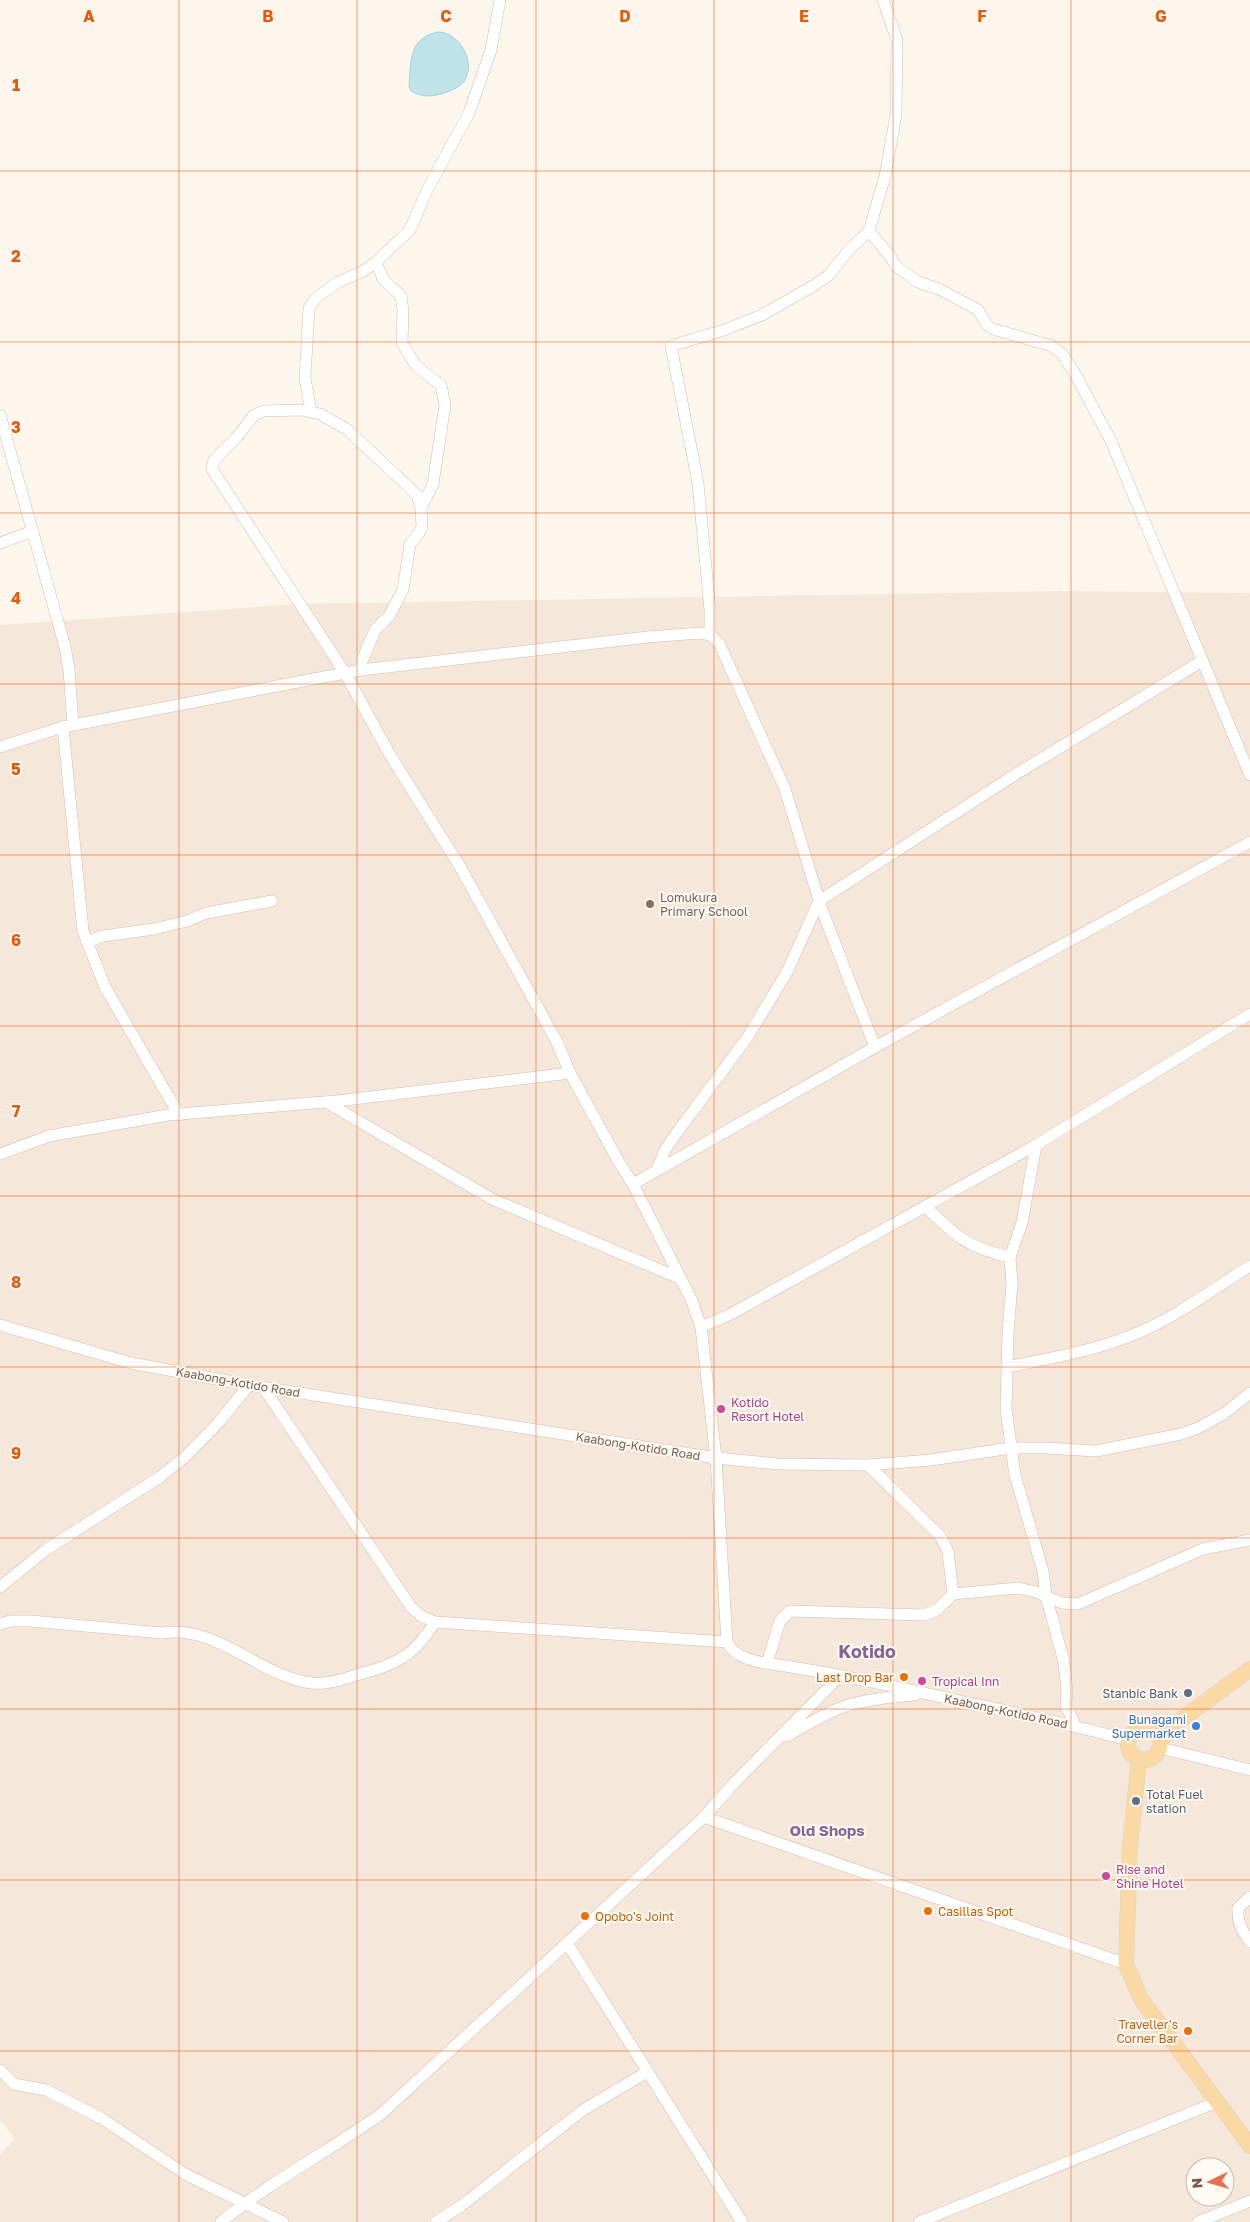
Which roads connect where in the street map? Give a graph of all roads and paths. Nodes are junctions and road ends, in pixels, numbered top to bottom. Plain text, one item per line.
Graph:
1 (500, 0) edge
2 (883, 0) edge
3 (869, 231) junction
4 (376, 262) junction
5 (311, 411) junction
6 (0, 415) edge
7 (421, 508) junction
8 (33, 531) junction
9 (0, 542) edge
10 (710, 635) junction
11 (1202, 660) junction
12 (361, 670) junction
13 (345, 673) junction
14 (68, 726) junction
15 (0, 747) edge
16 (1250, 774) edge
17 (1250, 842) edge
18 (272, 901) dead end
19 (820, 901) junction
20 (87, 942) junction
21 (1250, 1014) edge
22 (876, 1047) junction
23 (570, 1073) junction
24 (326, 1102) junction
25 (179, 1114) junction
26 (1036, 1146) junction
27 (0, 1154) edge
28 (657, 1170) junction
29 (633, 1184) junction
30 (925, 1206) junction
31 (1010, 1257) junction
32 (1250, 1266) edge
33 (679, 1278) junction
34 (0, 1325) edge
35 (701, 1327) junction
36 (1007, 1367) junction
37 (249, 1385) junction
38 (263, 1387) junction
39 (1250, 1393) edge
40 (1011, 1448) junction
41 (716, 1458) junction
42 (868, 1465) junction
43 (1250, 1530) edge
44 (1250, 1540) edge
45 (1238, 1542) junction
46 (0, 1587) edge
47 (953, 1594) junction
48 (1046, 1596) junction
49 (435, 1622) junction
50 (0, 1624) edge
51 (727, 1642) junction
52 (767, 1663) junction
53 (1250, 1668) edge
54 (841, 1675) junction
55 (927, 1694) junction
56 (1075, 1726) junction
57 (1128, 1740) junction
58 (1157, 1740) junction
59 (775, 1743) junction
60 (1139, 1760) junction
61 (1250, 1770) edge
62 (704, 1817) junction
63 (1250, 1896) edge
64 (1250, 1942) edge
65 (567, 1943) junction
66 (1126, 1964) junction
67 (0, 2070) edge
68 (646, 2072) junction
69 (1217, 2102) junction
70 (1250, 2146) edge
71 (1250, 2201) edge
72 (244, 2203) junction
73 (220, 2222) edge
74 (283, 2222) edge
75 (436, 2222) edge
76 (742, 2222) edge
77 (919, 2222) edge
78 (1198, 2222) edge

1 - 4 street
2 - 3 street
3 - 10 street
3 - 11 street
4 - 5 street
4 - 7 street
5 - 7 street
5 - 13 street
6 - 8 street
7 - 12 street
8 - 9 street
8 - 14 street
10 - 12 street
10 - 19 street
11 - 16 street
11 - 19 street
12 - 13 street
13 - 14 street
13 - 23 street
14 - 15 street
14 - 20 street
17 - 22 street
18 - 20 street
19 - 22 street
19 - 28 street
20 - 25 street
21 - 26 street
22 - 28 street
23 - 24 street
23 - 29 street
24 - 25 street
24 - 33 street
25 - 27 street
26 - 30 street
26 - 31 street
28 - 29 street
29 - 33 street
30 - 31 street
30 - 35 street
31 - 36 street
32 - 36 street
33 - 35 street
34 - 37 street, Kaabong-Kotido Road
35 - 41 street
36 - 40 street
37 - 38 street, Kaabong-Kotido Road
37 - 46 street
38 - 41 street, Kaabong-Kotido Road
38 - 49 street
39 - 40 street
40 - 42 street
40 - 48 street
41 - 42 street
41 - 51 street, Kaabong-Kotido Road
42 - 47 street
43 - 45 street
44 - 45 street
45 - 48 street
47 - 48 street
47 - 52 street
48 - 56 street
49 - 50 street
49 - 51 street
51 - 52 street, Kaabong-Kotido Road
52 - 54 street, Kaabong-Kotido Road
53 - 58 main road
54 - 55 street, Kaabong-Kotido Road
54 - 59 street
55 - 56 street, Kaabong-Kotido Road
55 - 59 street
56 - 57 street, Kaabong-Kotido Road
57 - 58 main road
57 - 60 main road
58 - 60 main road
58 - 61 street
59 - 62 street
60 - 66 main road
62 - 65 street
62 - 66 street
63 - 64 street
65 - 68 street
65 - 72 street
66 - 69 main road
67 - 72 street
68 - 75 street
68 - 76 street
69 - 70 main road
69 - 77 street
71 - 78 street
72 - 73 street
72 - 74 street

